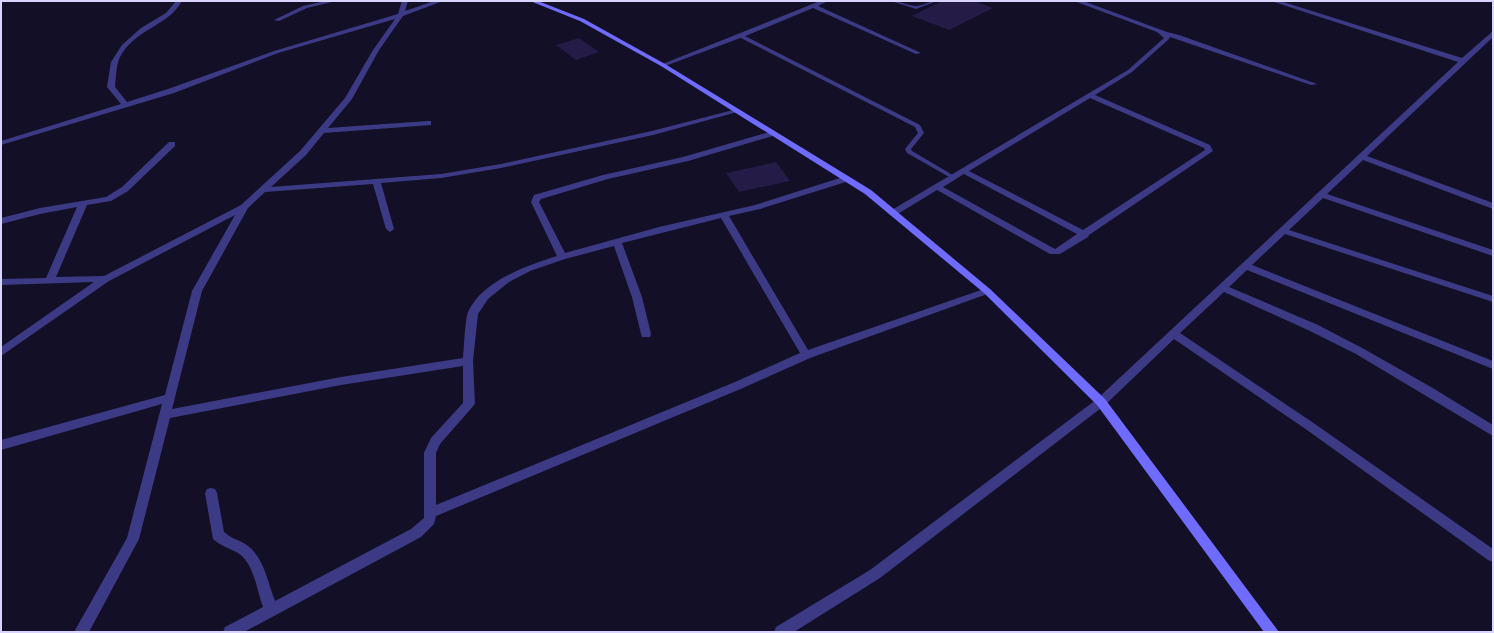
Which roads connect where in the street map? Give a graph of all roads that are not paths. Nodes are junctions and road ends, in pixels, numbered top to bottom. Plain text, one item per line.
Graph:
1 (179, 1) edge
2 (333, 1) edge
3 (405, 1) edge
4 (440, 1) edge
5 (533, 1) edge
6 (825, 1) edge
7 (893, 1) edge
8 (936, 1) edge
9 (1077, 1) edge
10 (1274, 1) edge
11 (813, 6) junction
12 (401, 15) junction
13 (277, 20) dead end
14 (1493, 33) edge
15 (1165, 34) junction
16 (741, 36) junction
17 (918, 53) dead end
18 (1463, 61) junction
19 (663, 64) junction
20 (1313, 84) dead end
21 (1090, 95) junction
22 (126, 105) junction
23 (737, 110) junction
24 (428, 122) dead end
25 (321, 131) junction
26 (773, 133) junction
27 (1, 143) edge
28 (172, 144) dead end
29 (1361, 157) junction
30 (964, 171) junction
31 (953, 177) junction
32 (846, 178) junction
33 (376, 181) junction
34 (937, 187) junction
35 (262, 190) junction
36 (1321, 195) junction
37 (83, 204) junction
38 (1493, 206) edge
39 (244, 207) junction
40 (893, 213) junction
41 (724, 214) junction
42 (1, 221) edge
43 (390, 229) dead end
44 (1283, 231) junction
45 (1085, 235) junction
46 (617, 242) junction
47 (1493, 253) edge
48 (562, 257) junction
49 (1246, 266) junction
50 (106, 279) junction
51 (50, 280) junction
52 (1, 282) edge
53 (1223, 288) junction
54 (987, 291) junction
55 (1493, 299) edge
56 (646, 334) dead end
57 (1174, 334) junction
58 (1, 352) edge
59 (806, 355) junction
60 (468, 361) junction
61 (1493, 365) edge
62 (170, 398) junction
63 (1101, 402) junction
64 (165, 415) junction
65 (1493, 431) edge
66 (1, 445) edge
67 (211, 493) dead end
68 (430, 512) junction
69 (1493, 556) edge
70 (271, 611) junction
71 (81, 632) edge
72 (230, 632) edge
73 (781, 632) edge
74 (1272, 632) edge

1 - 22 street
2 - 13 street
3 - 12 street
4 - 12 street
5 - 19 main road
6 - 11 street
7 - 8 lane
9 - 15 street
10 - 18 street
11 - 16 street
11 - 17 street
12 - 22 street
12 - 25 street
14 - 18 street
15 - 20 street
15 - 21 street
16 - 19 street
16 - 31 lane
18 - 29 street
19 - 23 main road
21 - 30 street
21 - 45 street
22 - 27 street
23 - 26 main road
23 - 33 street
24 - 25 street
25 - 35 street
26 - 32 main road
26 - 48 street
28 - 37 street
29 - 36 street
29 - 38 street
30 - 31 street
30 - 45 street
31 - 34 street
32 - 40 main road
32 - 41 street
33 - 35 street
33 - 43 street
34 - 40 street
34 - 45 street
35 - 39 street
36 - 44 street
36 - 47 street
37 - 42 street
37 - 51 street
39 - 50 street
39 - 62 street
40 - 54 main road
41 - 46 street
41 - 59 street
44 - 49 street
44 - 55 street
46 - 48 street
46 - 56 street
48 - 60 street
49 - 53 street
49 - 61 street
50 - 51 street
50 - 58 street
51 - 52 street
53 - 57 street
53 - 65 street
54 - 59 street
54 - 63 main road
57 - 63 street
57 - 69 street
59 - 68 street
60 - 64 street
60 - 68 street
62 - 64 street
62 - 66 street
63 - 73 street
63 - 74 main road
64 - 71 street
67 - 70 street
68 - 70 street
70 - 72 street

